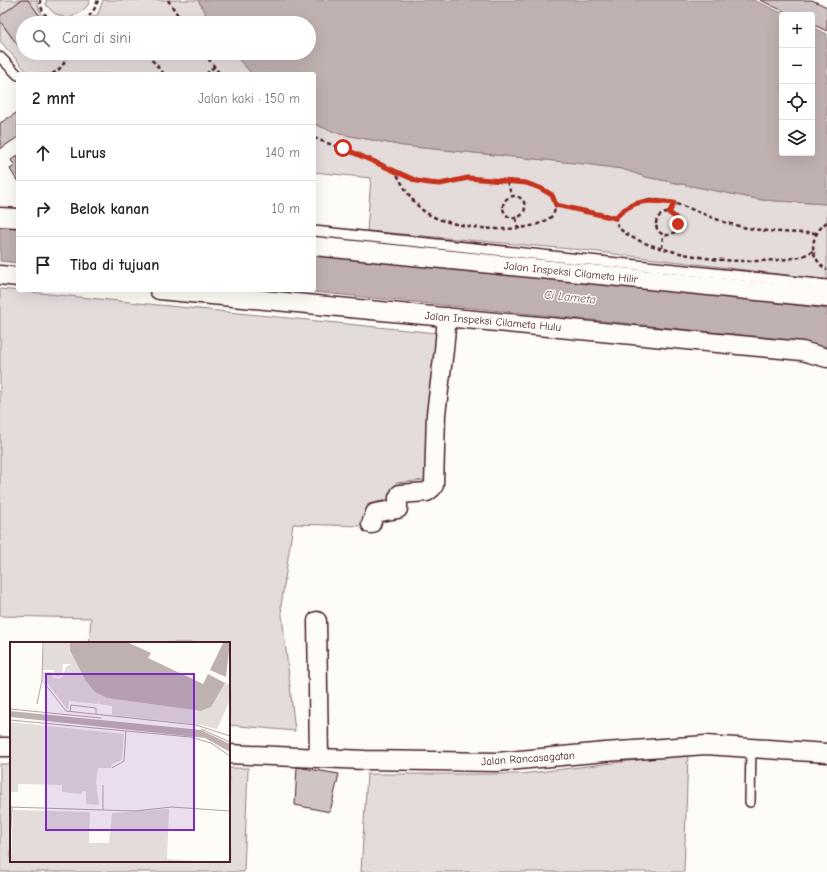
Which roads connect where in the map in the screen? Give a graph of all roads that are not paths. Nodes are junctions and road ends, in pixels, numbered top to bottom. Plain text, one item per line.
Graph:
1 (0, 58) edge
2 (16, 73) edge
3 (0, 217) edge
4 (16, 218) edge
5 (316, 231) edge
6 (316, 246) edge
7 (0, 275) edge
8 (16, 277) edge
9 (827, 285) edge
10 (198, 292) edge
11 (236, 294) edge
12 (827, 298) edge
13 (447, 317) junction
14 (827, 358) edge
15 (371, 524) dead end
16 (317, 621) dead end
17 (751, 748) junction
18 (827, 753) edge
19 (230, 754) edge
20 (319, 757) junction
21 (750, 802) dead end

1 - 2 lane
3 - 4 street
5 - 9 lane
6 - 12 street, Jalan Inspeksi Cilameta Hilir
7 - 8 street
10 - 11 street, Jalan Inspeksi Cilameta Hulu
11 - 13 street, Jalan Inspeksi Cilameta Hulu
13 - 14 street, Jalan Inspeksi Cilameta Hulu
13 - 15 street
16 - 20 street
17 - 18 street, Jalan Rancasagatan
17 - 20 street, Jalan Rancasagatan
17 - 21 lane
19 - 20 street, Jalan Rancasagatan

